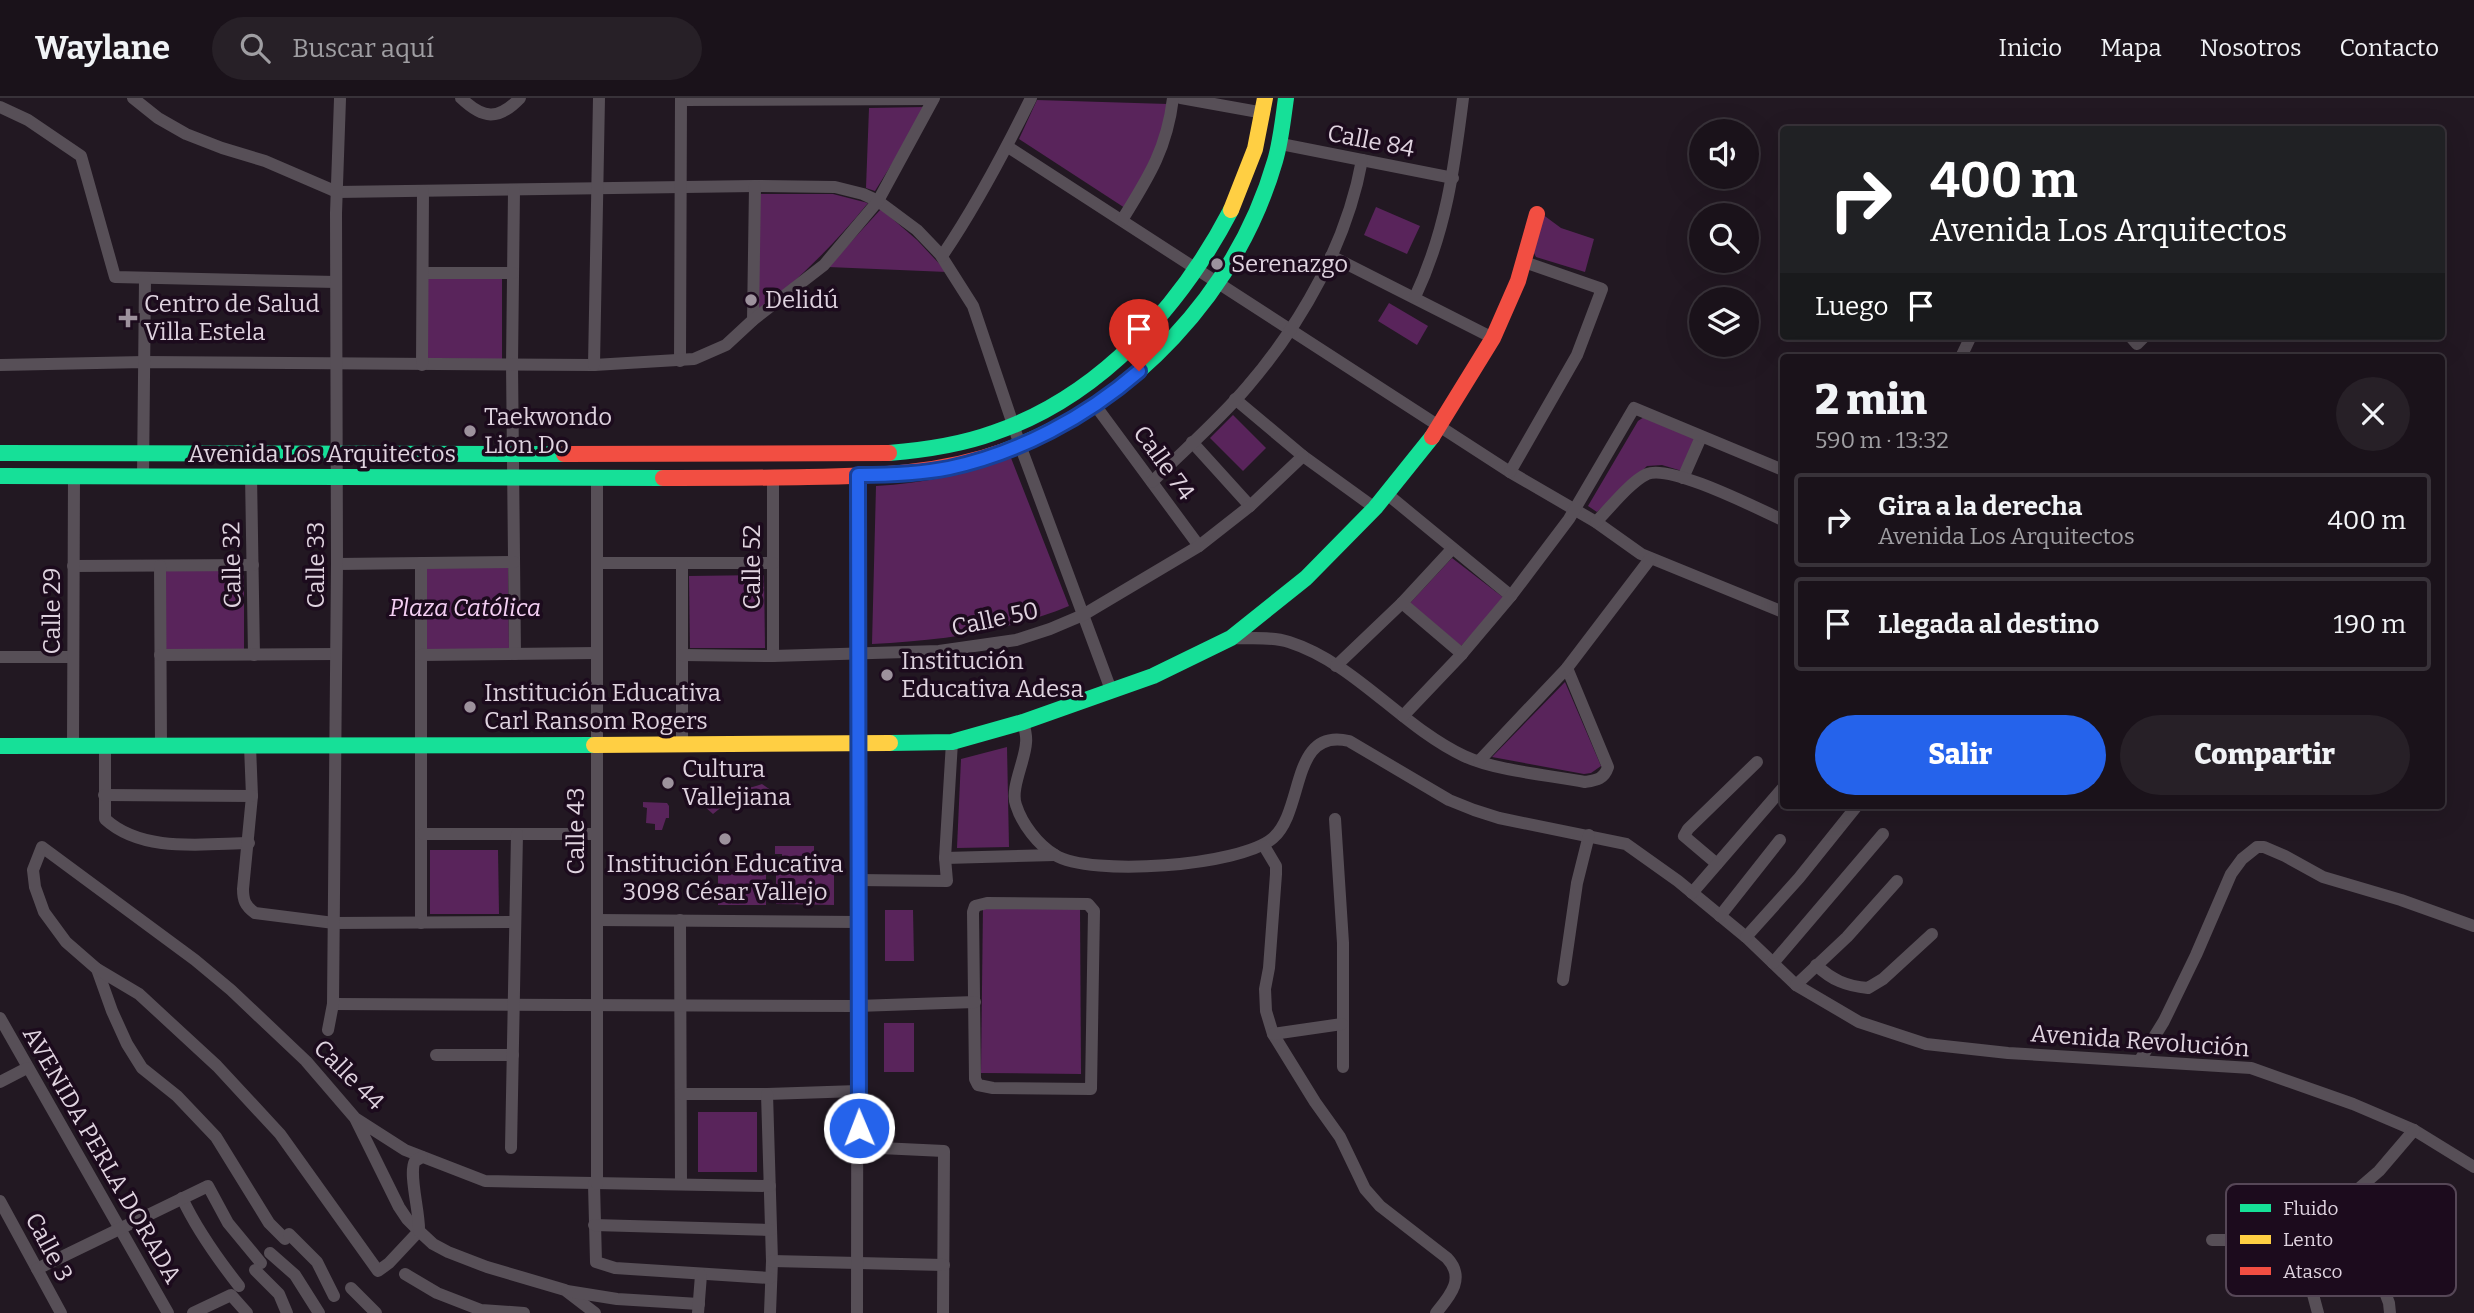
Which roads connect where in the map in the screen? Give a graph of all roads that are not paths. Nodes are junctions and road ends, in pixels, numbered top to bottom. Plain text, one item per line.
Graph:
1 (133, 98) edge
2 (461, 98) edge
3 (520, 98) edge
4 (598, 98) edge
5 (1031, 98) edge
6 (1174, 98) edge
7 (1181, 98) edge
8 (1286, 98) edge
9 (1463, 98) edge
10 (340, 99) edge
11 (681, 99) edge
12 (771, 99) edge
13 (854, 99) edge
14 (934, 99) edge
15 (1264, 105) edge
16 (0, 107) edge
17 (1281, 145) junction
18 (1008, 147) junction
19 (1362, 160) junction
20 (1453, 178) junction
21 (755, 186) junction
22 (680, 187) junction
23 (597, 188) junction
24 (514, 190) junction
25 (423, 191) junction
26 (337, 192) junction
27 (878, 201) junction
28 (1537, 215) dead end
29 (1122, 220) junction
30 (942, 256) junction
31 (1331, 256) junction
32 (1524, 262) junction
33 (1197, 269) junction
34 (422, 273) junction
35 (513, 273) junction
36 (145, 279) junction
37 (336, 282) junction
38 (1218, 284) junction
39 (1415, 297) junction
40 (753, 320) junction
41 (1289, 330) junction
42 (1493, 338) junction
43 (680, 361) junction
44 (144, 362) junction
45 (336, 364) junction
46 (512, 364) junction
47 (0, 365) edge
48 (422, 365) junction
49 (594, 365) junction
50 (1235, 399) junction
51 (1095, 405) junction
52 (1013, 426) junction
53 (1440, 426) junction
54 (1701, 437) junction
55 (1192, 442) junction
56 (1020, 445) junction
57 (0, 453) edge
58 (143, 453) junction
59 (336, 454) junction
60 (514, 454) junction
61 (1303, 456) junction
62 (1780, 469) edge
63 (1510, 472) junction
64 (251, 475) junction
65 (858, 475) junction
66 (0, 476) edge
67 (74, 476) junction
68 (143, 476) junction
69 (337, 476) junction
70 (513, 478) junction
71 (773, 478) junction
72 (1683, 478) junction
73 (597, 479) junction
74 (1152, 482) junction
75 (1387, 494) junction
76 (1250, 506) junction
77 (1375, 508) junction
78 (1576, 510) junction
79 (1780, 519) edge
80 (1596, 522) junction
81 (1199, 546) junction
82 (1452, 549) junction
83 (1650, 559) junction
84 (514, 562) junction
85 (597, 562) junction
86 (421, 563) junction
87 (682, 563) junction
88 (773, 563) junction
89 (337, 564) junction
90 (253, 565) junction
91 (73, 566) junction
92 (160, 566) junction
93 (1511, 596) junction
94 (1402, 603) junction
95 (1780, 611) edge
96 (1083, 615) junction
97 (1231, 638) junction
98 (597, 653) junction
99 (859, 653) junction
100 (336, 654) junction
101 (515, 654) junction
102 (1462, 654) junction
103 (160, 655) junction
104 (254, 655) junction
105 (682, 655) junction
106 (421, 656) junction
107 (774, 656) junction
108 (0, 657) edge
109 (73, 657) junction
110 (1336, 666) junction
111 (1567, 668) junction
112 (1111, 690) junction
113 (1403, 716) junction
114 (1023, 722) junction
115 (857, 741) junction
116 (951, 742) junction
117 (422, 745) junction
118 (597, 745) junction
119 (682, 745) junction
120 (0, 746) edge
121 (73, 746) junction
122 (105, 746) junction
123 (161, 746) junction
124 (250, 746) junction
125 (336, 746) junction
126 (1479, 761) junction
127 (1757, 762) dead end
128 (1780, 791) edge
129 (104, 795) junction
130 (252, 796) junction
131 (1854, 809) edge
132 (1335, 819) dead end
133 (423, 834) junction
134 (517, 834) junction
135 (597, 834) junction
136 (1883, 834) dead end
137 (1589, 835) junction
138 (1780, 840) dead end
139 (248, 843) junction
140 (1264, 846) junction
141 (1055, 855) junction
142 (945, 858) junction
143 (1717, 864) junction
144 (857, 880) junction
145 (1898, 881) dead end
146 (1692, 893) junction
147 (1720, 916) junction
148 (597, 920) junction
149 (680, 920) junction
150 (516, 922) junction
151 (857, 922) junction
152 (334, 923) junction
153 (421, 923) junction
154 (2474, 926) edge
155 (1932, 934) dead end
156 (1746, 937) junction
157 (1773, 963) junction
158 (1815, 965) junction
159 (97, 969) junction
160 (1563, 980) dead end
161 (1796, 985) junction
162 (975, 1002) junction
163 (333, 1004) junction
164 (514, 1004) junction
165 (597, 1005) junction
166 (680, 1005) junction
167 (857, 1006) junction
168 (0, 1018) edge
169 (1342, 1024) junction
170 (328, 1030) dead end
171 (1273, 1034) junction
172 (436, 1055) dead end
173 (513, 1055) junction
174 (2140, 1060) junction
175 (1343, 1067) dead end
176 (27, 1068) junction
177 (0, 1082) edge
178 (858, 1090) junction
179 (681, 1094) junction
180 (767, 1094) junction
181 (355, 1118) junction
182 (2414, 1130) junction
183 (859, 1147) junction
184 (511, 1148) dead end
185 (422, 1157) junction
186 (2474, 1167) edge
187 (596, 1184) junction
188 (681, 1184) junction
189 (2363, 1184) edge
190 (769, 1186) junction
191 (182, 1198) junction
192 (0, 1201) edge
193 (594, 1225) junction
194 (119, 1229) junction
195 (771, 1230) junction
196 (419, 1231) junction
197 (2212, 1240) dead end
198 (2226, 1240) edge
199 (772, 1261) junction
200 (856, 1261) junction
201 (262, 1262) junction
202 (944, 1265) junction
203 (37, 1269) junction
204 (405, 1274) dead end
205 (701, 1275) junction
206 (770, 1278) junction
207 (239, 1286) dead end
208 (351, 1288) dead end
209 (565, 1290) junction
210 (334, 1296) dead end
211 (2313, 1296) edge
212 (2386, 1296) edge
213 (698, 1308) edge
214 (481, 1311) edge
215 (61, 1313) edge
216 (168, 1313) edge
217 (193, 1313) edge
218 (247, 1313) edge
219 (287, 1313) edge
220 (319, 1313) edge
221 (376, 1313) edge
222 (524, 1313) edge
223 (595, 1313) edge
224 (770, 1313) edge
225 (857, 1313) edge
226 (943, 1313) edge
227 (1436, 1313) edge
228 (2318, 1313) edge
229 (2390, 1313) edge

1 - 26 street
2 - 3 street
4 - 23 street
5 - 18 street
6 - 29 street
7 - 15 street
8 - 17 main road, Avenida Los Arquitectos
9 - 20 street
10 - 26 street, Calle 33
11 - 12 street
11 - 22 street
12 - 13 street
13 - 14 street
14 - 27 street
15 - 33 main road, Avenida Los Arquitectos
16 - 36 street
17 - 19 street, Calle 84
17 - 38 main road, Avenida Los Arquitectos
18 - 29 street
18 - 30 street
19 - 20 street, Calle 84
19 - 31 street
20 - 39 street
21 - 22 street
21 - 27 street
21 - 40 street
22 - 23 street
22 - 43 street
23 - 24 street
23 - 49 street
24 - 25 street
24 - 35 street
25 - 26 street
25 - 34 street
26 - 37 street, Calle 33
27 - 30 street
27 - 40 street
28 - 32 main road
29 - 33 street
30 - 52 street
31 - 39 street
31 - 41 street
32 - 42 main road
32 - 63 street
33 - 38 street
33 - 52 main road, Avenida Los Arquitectos
34 - 35 street
34 - 48 street
35 - 46 street
36 - 37 street
36 - 44 street
37 - 45 street, Calle 33
38 - 41 street
38 - 51 main road, Avenida Los Arquitectos
39 - 42 street
40 - 43 street
41 - 50 street
41 - 53 street
42 - 53 main road
43 - 49 street
44 - 45 street
44 - 47 street
44 - 58 street
45 - 48 street
45 - 59 street, Calle 33
46 - 48 street
46 - 49 street
46 - 60 street
50 - 55 street
50 - 61 street
51 - 56 main road, Avenida Los Arquitectos
51 - 74 street, Calle 74
52 - 56 street
52 - 60 main road, Avenida Los Arquitectos
53 - 63 street
53 - 75 main road
54 - 62 street
54 - 72 street
54 - 78 street
55 - 74 street
55 - 76 street
56 - 65 main road, Avenida Los Arquitectos
56 - 96 street
57 - 58 main road, Avenida Los Arquitectos
58 - 59 main road, Avenida Los Arquitectos
58 - 68 street
59 - 60 main road, Avenida Los Arquitectos
59 - 69 street, Calle 33
60 - 70 street
61 - 76 street, Calle 50
61 - 77 street
63 - 78 street
64 - 68 main road, Avenida Los Arquitectos
64 - 69 main road, Avenida Los Arquitectos
64 - 90 street, Calle 32
65 - 71 main road, Avenida Los Arquitectos
65 - 99 street
66 - 67 main road, Avenida Los Arquitectos
67 - 68 main road, Avenida Los Arquitectos
67 - 91 street, Calle 29
69 - 70 main road, Avenida Los Arquitectos
69 - 89 street, Calle 33
70 - 73 main road, Avenida Los Arquitectos
70 - 84 street
71 - 73 main road, Avenida Los Arquitectos
71 - 88 street, Calle 52
72 - 79 street
72 - 80 street
73 - 85 street, Calle 43
74 - 81 street, Calle 74
75 - 77 main road
75 - 82 street
76 - 81 street, Calle 50
77 - 97 main road
78 - 80 street
78 - 93 street
80 - 83 street
81 - 96 street, Calle 50
82 - 93 street
82 - 94 street
83 - 95 street
83 - 111 street
84 - 86 street
84 - 101 street
85 - 87 street
85 - 98 street, Calle 43
86 - 89 street
86 - 106 street
87 - 88 street
87 - 105 street
88 - 107 street, Calle 52
89 - 100 street, Calle 33
90 - 92 street
90 - 104 street, Calle 32
91 - 92 street
91 - 109 street, Calle 29
92 - 103 street
93 - 102 street
94 - 102 street
94 - 110 street
96 - 99 street, Calle 50
96 - 112 street
97 - 110 street
97 - 112 main road
98 - 101 street
98 - 118 street, Calle 43
99 - 107 street, Calle 50
99 - 115 street
100 - 104 street
100 - 125 street, Calle 33
101 - 106 street
102 - 113 street
103 - 104 street
103 - 123 street
105 - 107 street, Calle 50
105 - 119 street
106 - 117 street
108 - 109 street
109 - 121 street, Calle 29
110 - 113 street
111 - 126 street
111 - 126 street
112 - 114 main road
113 - 126 street
114 - 116 main road
114 - 141 street
115 - 116 main road
115 - 119 main road
115 - 144 street
116 - 142 street
117 - 118 main road
117 - 125 main road
117 - 133 street
118 - 119 main road
118 - 135 street, Calle 43
120 - 121 main road
121 - 122 main road
122 - 123 main road
122 - 129 street
123 - 124 main road
124 - 125 main road
124 - 130 street
125 - 152 street, Calle 33
127 - 143 street
128 - 143 street
129 - 130 street
129 - 139 street
130 - 139 street
131 - 156 street
132 - 169 street
133 - 134 street
133 - 153 street
134 - 135 street
134 - 150 street
135 - 148 street, Calle 43
136 - 157 street
137 - 140 street, Avenida Revolución
137 - 146 street, Avenida Revolución
137 - 160 street
138 - 147 street
139 - 152 street
140 - 141 street
140 - 171 street
141 - 142 street
142 - 144 street
143 - 146 street
144 - 151 street
145 - 158 street
146 - 147 street, Avenida Revolución
147 - 156 street, Avenida Revolución
148 - 149 street
148 - 165 street, Calle 43
149 - 151 street
149 - 166 street
150 - 153 street
150 - 164 street
151 - 167 street
152 - 153 street
152 - 163 street, Calle 33
154 - 174 street
155 - 158 street
156 - 157 street, Avenida Revolución
157 - 161 street, Avenida Revolución
158 - 161 street
159 - 181 street, Calle 44
159 - 196 street
159 - 210 street
161 - 174 street, Avenida Revolución
162 - 162 street
162 - 167 street
163 - 164 street
163 - 170 street, Calle 33
164 - 165 street
164 - 173 street
165 - 166 street
165 - 187 street, Calle 43
166 - 167 street
166 - 179 street
167 - 178 street
168 - 176 street, AVENIDA PERLA DORADA
169 - 171 street
169 - 175 street
171 - 227 street
172 - 173 street
173 - 184 street
174 - 182 street, Avenida Revolución
176 - 177 street
176 - 194 street, AVENIDA PERLA DORADA
178 - 180 street
178 - 183 street
179 - 180 street
179 - 188 street
180 - 190 street
181 - 185 street, Calle 44
181 - 196 street
182 - 186 street, Avenida Revolución
182 - 189 street
183 - 200 street
183 - 202 street
185 - 187 street, Calle 44
185 - 196 street
187 - 188 street, Calle 44
187 - 193 street, Calle 43
188 - 190 street, Calle 44
190 - 195 street
191 - 194 street
191 - 201 street
191 - 207 street
192 - 203 street, Calle 3
193 - 195 street
193 - 205 street, Calle 43
194 - 203 street
194 - 216 street, AVENIDA PERLA DORADA
195 - 199 street
196 - 209 street
197 - 198 street
199 - 200 street
199 - 206 street
200 - 202 street
200 - 225 street
201 - 219 street
201 - 220 street
202 - 226 street
203 - 215 street, Calle 3
204 - 214 street
205 - 206 street
205 - 213 street
206 - 224 street
208 - 221 street
209 - 213 street
209 - 223 street
211 - 228 street
212 - 229 street
214 - 222 street
217 - 218 street

